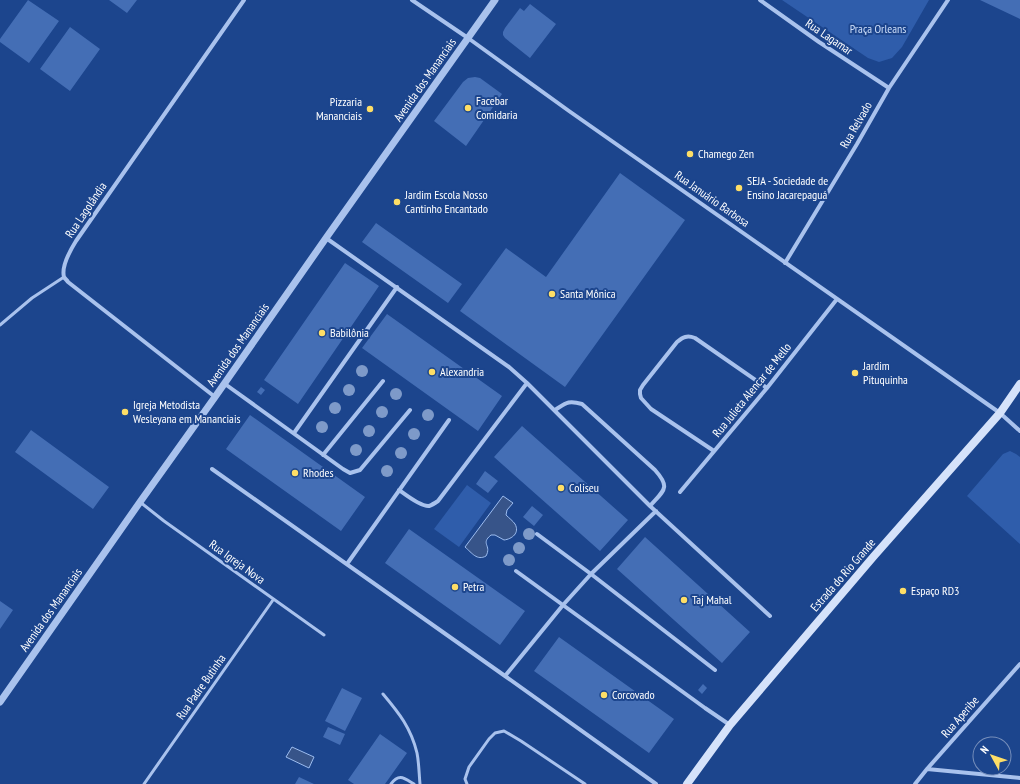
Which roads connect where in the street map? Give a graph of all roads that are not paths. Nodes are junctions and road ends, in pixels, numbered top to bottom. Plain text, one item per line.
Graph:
1 (244, 0) edge
2 (412, 0) edge
3 (495, 0) edge
4 (760, 0) edge
5 (948, 0) edge
6 (468, 38) junction
7 (889, 88) junction
8 (326, 238) junction
9 (785, 263) junction
10 (64, 276) junction
11 (397, 288) junction
12 (837, 299) junction
13 (0, 326) edge
14 (383, 381) dead end
15 (527, 383) junction
16 (225, 384) junction
17 (1020, 384) edge
18 (767, 388) junction
19 (215, 398) junction
20 (410, 410) dead end
21 (555, 410) junction
22 (1000, 413) junction
23 (449, 420) dead end
24 (1020, 430) edge
25 (294, 433) junction
26 (714, 451) junction
27 (323, 455) junction
28 (212, 469) dead end
29 (399, 490) junction
30 (680, 492) dead end
31 (140, 502) junction
32 (650, 506) junction
33 (656, 511) junction
34 (537, 534) dead end
35 (347, 564) junction
36 (516, 571) dead end
37 (591, 574) junction
38 (273, 600) junction
39 (563, 605) junction
40 (770, 616) dead end
41 (324, 636) dead end
42 (1020, 664) edge
43 (715, 670) dead end
44 (505, 676) junction
45 (382, 694) dead end
46 (0, 702) edge
47 (730, 725) junction
48 (927, 769) junction
49 (1020, 778) edge
50 (144, 784) edge
51 (391, 784) edge
52 (414, 784) edge
53 (420, 784) edge
54 (467, 784) edge
55 (585, 784) edge
56 (656, 784) edge
57 (687, 784) edge
58 (916, 784) edge

1 - 10 street, Rua Lagolândia
2 - 6 street, Rua Januário Barbosa
3 - 6 street, Avenida dos Mananciais
4 - 7 street, Rua Lagamar
5 - 7 street, Rua Relvado
6 - 8 street, Avenida dos Mananciais
6 - 9 street, Rua Januário Barbosa
7 - 9 street, Rua Relvado
8 - 11 street
8 - 16 street, Avenida dos Mananciais
9 - 12 street, Rua Januário Barbosa
10 - 13 lane
10 - 19 street
11 - 15 street
11 - 25 street
12 - 18 street, Rua Julieta Alencar de Mello
12 - 22 street, Rua Januário Barbosa
14 - 27 street
15 - 21 street
15 - 29 street
16 - 19 street, Avenida dos Mananciais
16 - 25 street
17 - 22 main road, Estrada do Rio Grande
18 - 26 street, Rua Julieta Alencar de Mello
18 - 26 street
19 - 31 street, Avenida dos Mananciais
20 - 27 street
21 - 32 street
21 - 32 street
22 - 24 street, Rua Januário Barbosa
22 - 47 main road, Estrada do Rio Grande
23 - 29 street
25 - 27 street
26 - 30 street, Rua Julieta Alencar de Mello
28 - 35 street
29 - 35 street
31 - 38 lane, Rua Igreja Nova
31 - 46 street, Avenida dos Mananciais
32 - 33 street
33 - 37 street
33 - 40 street
34 - 37 street
35 - 44 street
36 - 39 street
37 - 39 street
37 - 43 street
38 - 41 lane, Rua Igreja Nova
38 - 50 lane, Rua Padre Butinha
39 - 44 street
39 - 47 street
42 - 48 street, Rua Aperibe
44 - 56 street
45 - 53 lane
47 - 57 main road, Estrada do Rio Grande
48 - 49 street
48 - 58 street, Rua Aperibe
51 - 52 lane
54 - 55 lane

